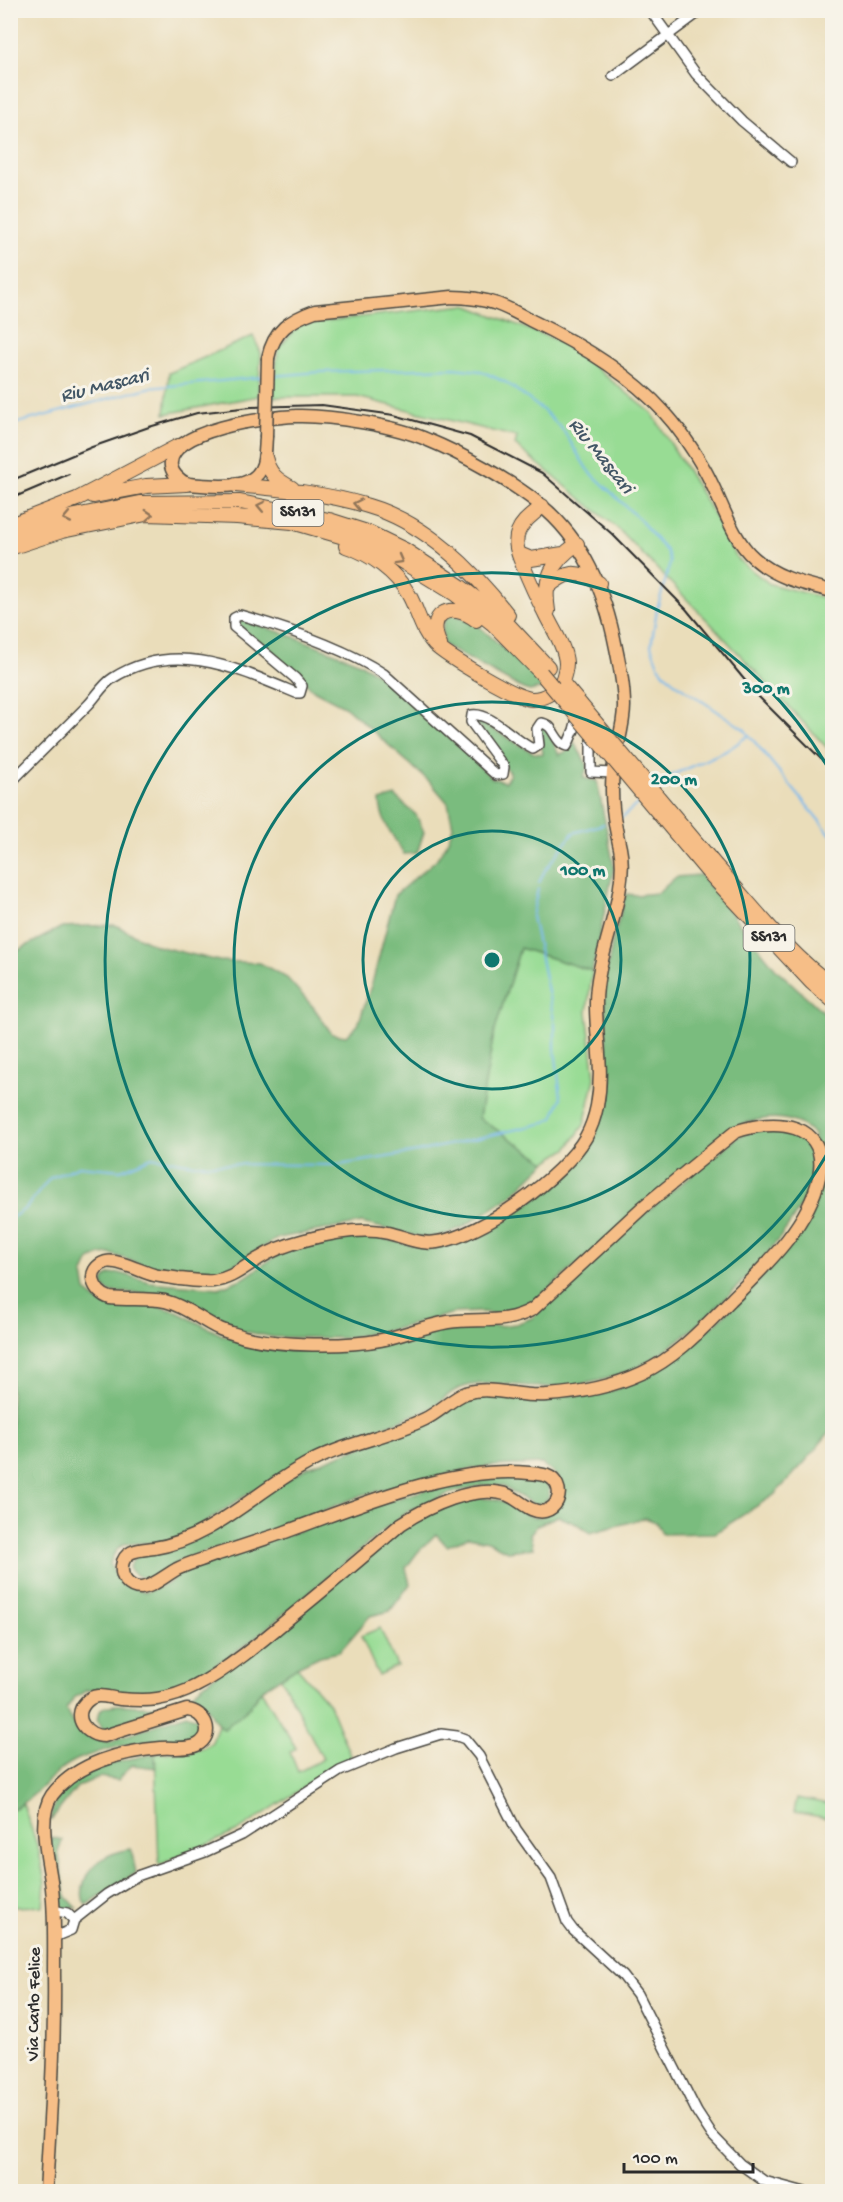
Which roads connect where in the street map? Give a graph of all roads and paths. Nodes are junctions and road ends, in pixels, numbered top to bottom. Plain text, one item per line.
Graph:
1 (650, 10) edge
2 (702, 10) edge
3 (668, 35) junction
4 (613, 76) dead end
5 (791, 162) dead end
6 (178, 447) junction
7 (265, 457) junction
8 (187, 484) junction
9 (236, 485) junction
10 (305, 492) junction
11 (77, 499) junction
12 (542, 506) junction
13 (292, 522) junction
14 (10, 525) edge
15 (10, 535) edge
16 (578, 544) junction
17 (10, 548) edge
18 (519, 554) junction
19 (563, 554) junction
20 (599, 583) junction
21 (547, 588) junction
22 (832, 591) edge
23 (551, 625) junction
24 (443, 652) junction
25 (543, 668) junction
26 (612, 773) junction
27 (10, 783) edge
28 (712, 869) junction
29 (832, 985) edge
30 (832, 1000) edge
31 (53, 1910) junction
32 (74, 1920) junction
33 (54, 1937) junction
34 (46, 2192) edge
35 (805, 2192) edge

1 - 3 street
2 - 3 street
3 - 4 street
3 - 5 street
6 - 8 main road
6 - 11 highway
6 - 12 main road
7 - 9 main road
7 - 10 highway
7 - 22 main road, bridge
8 - 9 main road
8 - 11 highway
9 - 10 highway
25 -> 10 highway
11 - 14 highway
12 - 16 main road
12 - 18 highway
17 -> 13 highway, SS131
13 - 24 highway
13 -> 25 highway, SS131
25 -> 15 highway, SS131
16 - 19 highway
16 - 20 main road
18 - 19 highway
18 - 23 highway
19 - 21 highway
20 - 21 highway
20 - 26 main road
21 - 23 highway
23 - 24 highway
24 - 25 highway
25 - 28 highway, SS131, bridge
26 - 27 street
26 - 31 main road, Via Carlo Felice
28 - 29 highway, SS131
28 - 30 highway, SS131
31 - 32 street
31 - 33 main road, Via Carlo Felice
32 - 33 street
32 - 35 street
33 - 34 main road, Via Carlo Felice

